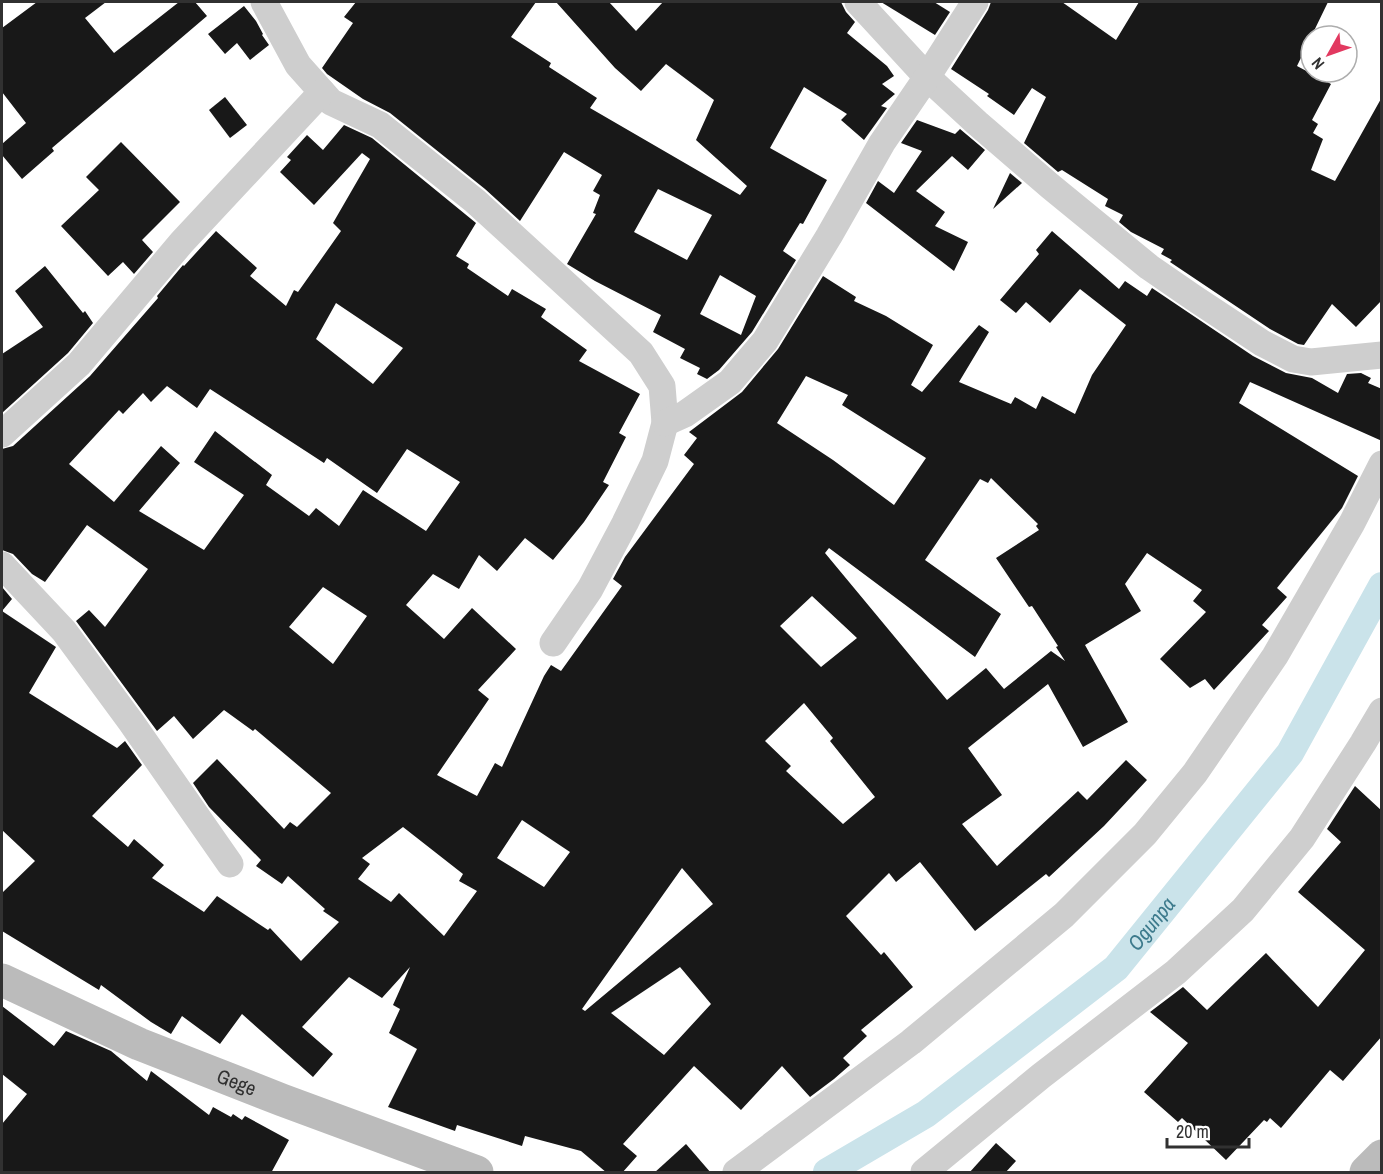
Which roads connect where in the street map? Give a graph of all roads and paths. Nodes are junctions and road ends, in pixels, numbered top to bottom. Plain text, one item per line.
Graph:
1 (264, 2) edge
2 (858, 2) edge
3 (975, 2) edge
4 (927, 77) junction
5 (322, 92) junction
6 (1382, 355) edge
7 (665, 423) junction
8 (2, 434) edge
9 (1382, 464) edge
10 (2, 565) edge
11 (553, 643) dead end
12 (1382, 711) edge
13 (230, 864) dead end
14 (2, 980) edge
15 (1382, 1156) edge
16 (477, 1173) edge
17 (736, 1173) edge
18 (924, 1173) edge
19 (1366, 1173) edge

1 - 5 street
2 - 4 street
3 - 4 street
4 - 6 street
4 - 7 street
5 - 7 street
5 - 8 street
7 - 11 street
9 - 17 street
10 - 13 street
12 - 18 street
14 - 16 street, Gege
15 - 19 street

